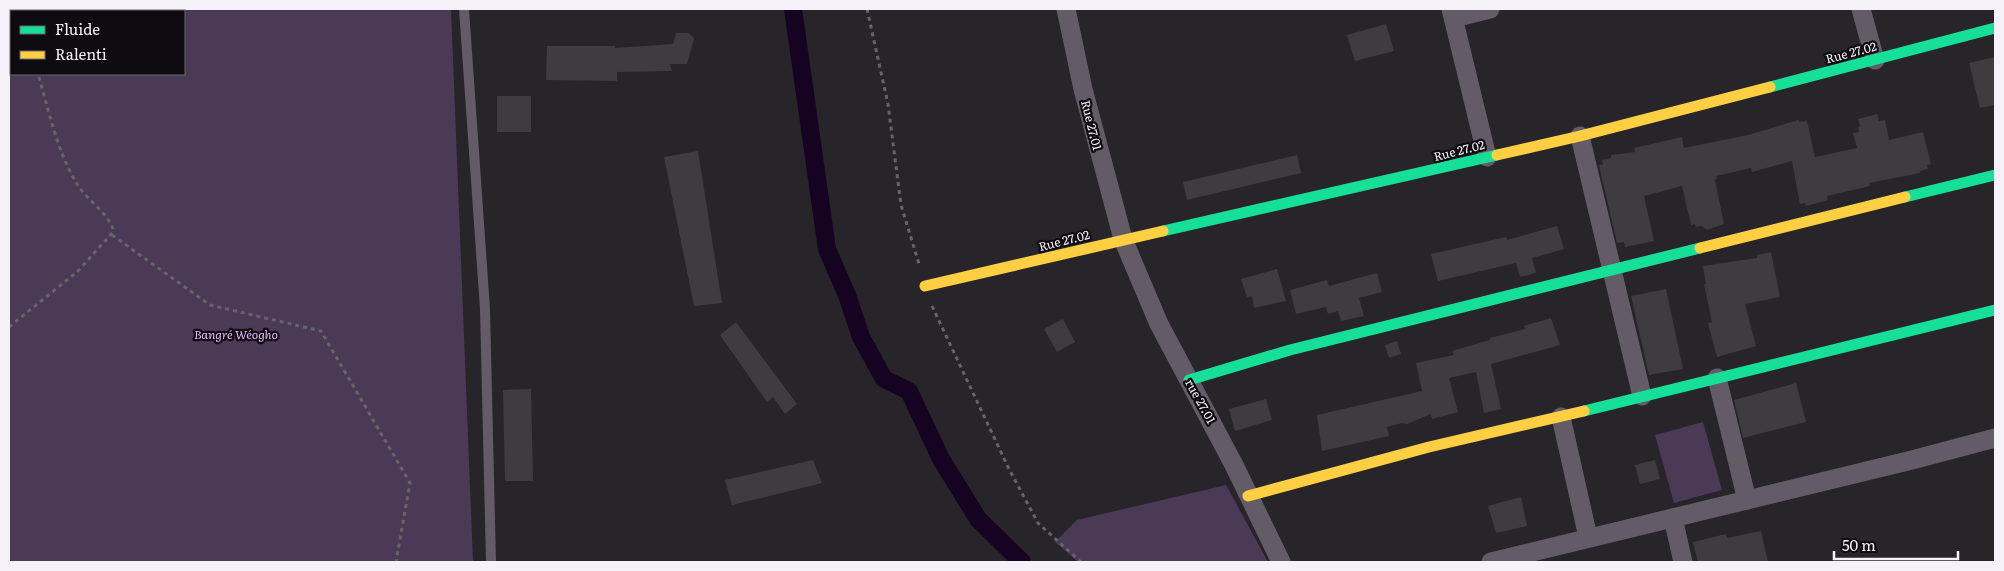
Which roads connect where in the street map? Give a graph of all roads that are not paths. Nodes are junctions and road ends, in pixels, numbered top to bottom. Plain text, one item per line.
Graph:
1 (464, 9) edge
2 (1066, 9) edge
3 (1490, 9) edge
4 (1861, 9) edge
5 (1452, 13) edge
6 (1995, 28) edge
7 (1874, 60) junction
8 (1580, 136) junction
9 (1487, 157) junction
10 (1995, 175) edge
11 (1123, 239) junction
12 (1612, 271) junction
13 (926, 286) dead end
14 (1995, 310) edge
15 (1718, 378) junction
16 (1189, 380) junction
17 (1642, 396) junction
18 (1561, 417) junction
19 (1995, 438) edge
20 (1248, 496) junction
21 (1747, 500) junction
22 (1674, 518) junction
23 (1588, 538) junction
24 (491, 562) edge
25 (1281, 562) edge
26 (1491, 562) edge
27 (1684, 562) edge

1 - 24 lane
2 - 11 street, Rue 27.01
3 - 5 street
4 - 7 street
5 - 9 street
6 - 7 street, Rue 27.02
7 - 8 street, Rue 27.02
8 - 9 street, Rue 27.02
8 - 12 street
9 - 11 street, Rue 27.02
10 - 12 street
11 - 13 street, Rue 27.02
11 - 16 street, rue 27.01
12 - 16 street
12 - 17 street
14 - 15 street
15 - 17 street
15 - 21 street
16 - 20 street, rue 27.01
17 - 18 street
18 - 20 street
18 - 23 street
19 - 21 street
20 - 25 street, rue 27.01
21 - 22 street
22 - 23 street
22 - 27 street
23 - 26 street

